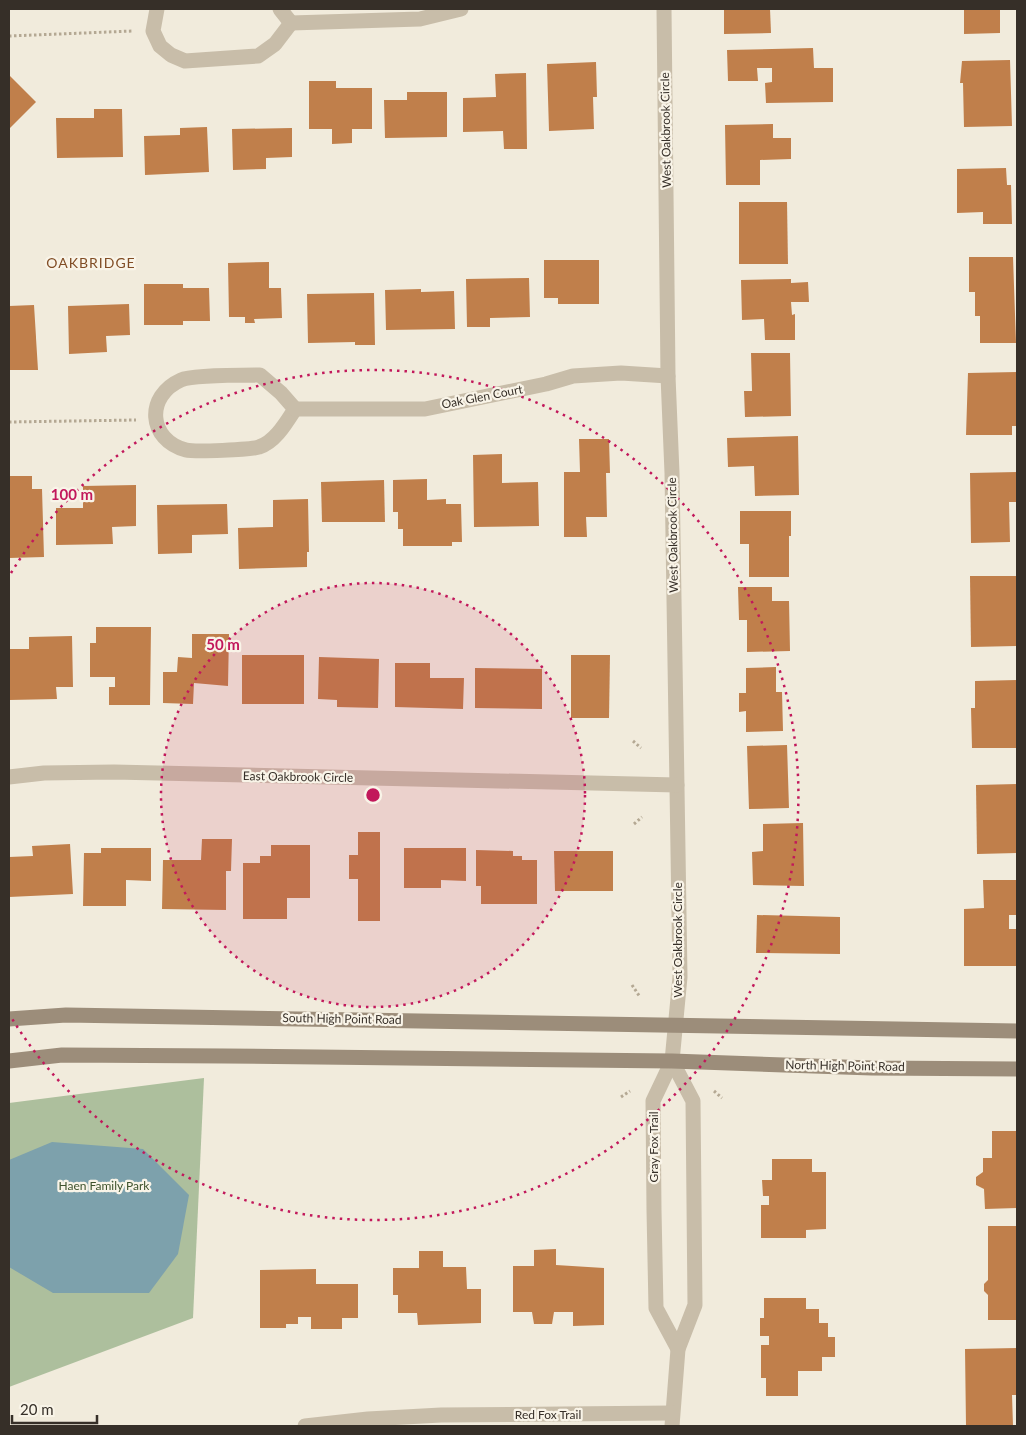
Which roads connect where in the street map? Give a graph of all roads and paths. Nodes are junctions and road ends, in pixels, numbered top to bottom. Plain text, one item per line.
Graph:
1 (157, 9) edge
2 (280, 9) edge
3 (461, 9) edge
4 (664, 9) edge
5 (291, 23) junction
6 (153, 31) junction
7 (9, 36) edge
8 (668, 376) junction
9 (295, 410) junction
10 (156, 420) junction
11 (9, 422) edge
12 (633, 741) dead end
13 (641, 748) dead end
14 (9, 777) edge
15 (677, 785) junction
16 (642, 817) dead end
17 (634, 824) dead end
18 (632, 985) dead end
19 (640, 997) dead end
20 (9, 1019) edge
21 (676, 1024) junction
22 (1017, 1031) edge
23 (9, 1061) edge
24 (672, 1061) junction
25 (1017, 1069) edge
26 (630, 1091) dead end
27 (714, 1091) dead end
28 (622, 1097) dead end
29 (722, 1098) dead end
30 (678, 1349) junction
31 (672, 1420) edge
32 (305, 1426) edge

1 - 6 street
2 - 5 street
3 - 5 street
4 - 8 street, West Oakbrook Circle
5 - 6 street
6 - 7 path
8 - 9 street, Oak Glen Court
8 - 15 street, West Oakbrook Circle
9 - 10 street
9 - 10 street
10 - 11 path
12 - 13 path
14 - 15 street, East Oakbrook Circle
15 - 21 street, West Oakbrook Circle
16 - 17 path
18 - 19 path
20 - 21 street, South High Point Road
21 - 22 street
21 - 24 street, West Oakbrook Circle
23 - 24 street
24 - 25 street, North High Point Road
24 - 30 street
24 - 30 street, Gray Fox Trail
26 - 28 path
27 - 29 path
30 - 31 street
31 - 32 street, Red Fox Trail

